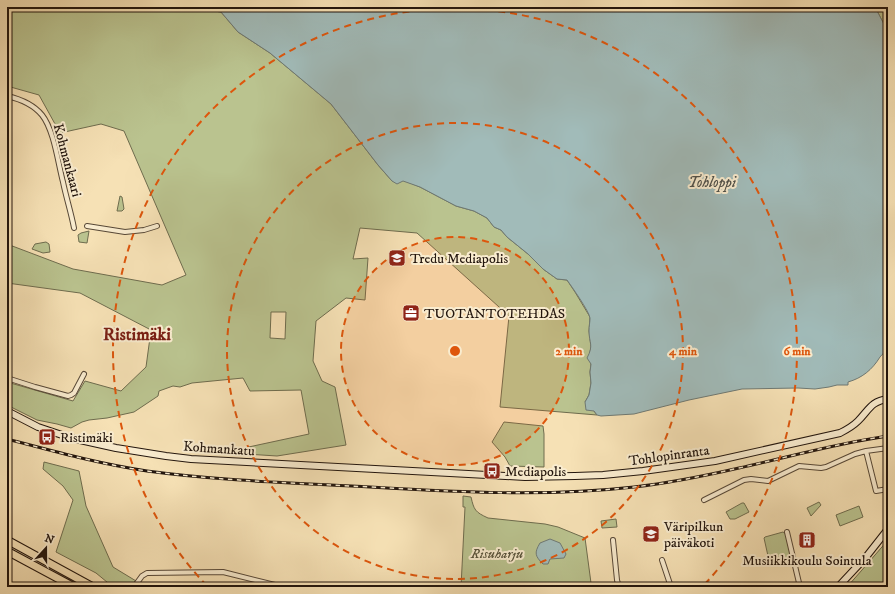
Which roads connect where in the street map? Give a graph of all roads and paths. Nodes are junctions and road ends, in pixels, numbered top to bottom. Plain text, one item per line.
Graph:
1 (7, 96) edge
2 (87, 226) dead end
3 (157, 226) dead end
4 (74, 228) dead end
5 (84, 374) dead end
6 (7, 378) edge
7 (888, 399) edge
8 (7, 411) edge
9 (888, 448) edge
10 (866, 451) junction
11 (437, 472) joint
12 (888, 489) edge
13 (704, 500) dead end
14 (888, 529) edge
15 (787, 532) dead end
16 (7, 540) edge
17 (613, 540) dead end
18 (7, 551) edge
19 (662, 560) dead end
20 (74, 587) edge
21 (93, 587) edge
22 (134, 587) edge
23 (283, 587) edge
24 (619, 587) edge
25 (671, 587) edge
26 (800, 587) edge
27 (838, 587) edge

1 - 4 street, Kohmankaari
2 - 3 street
5 - 6 street
7 - 11 street, Tohlopinranta
8 - 11 street, Kohmankatu
9 - 10 street
10 - 12 street
10 - 13 street
14 - 27 street
15 - 26 street
16 - 21 main road
17 - 24 street
18 - 20 main road
19 - 25 street
22 - 23 street

